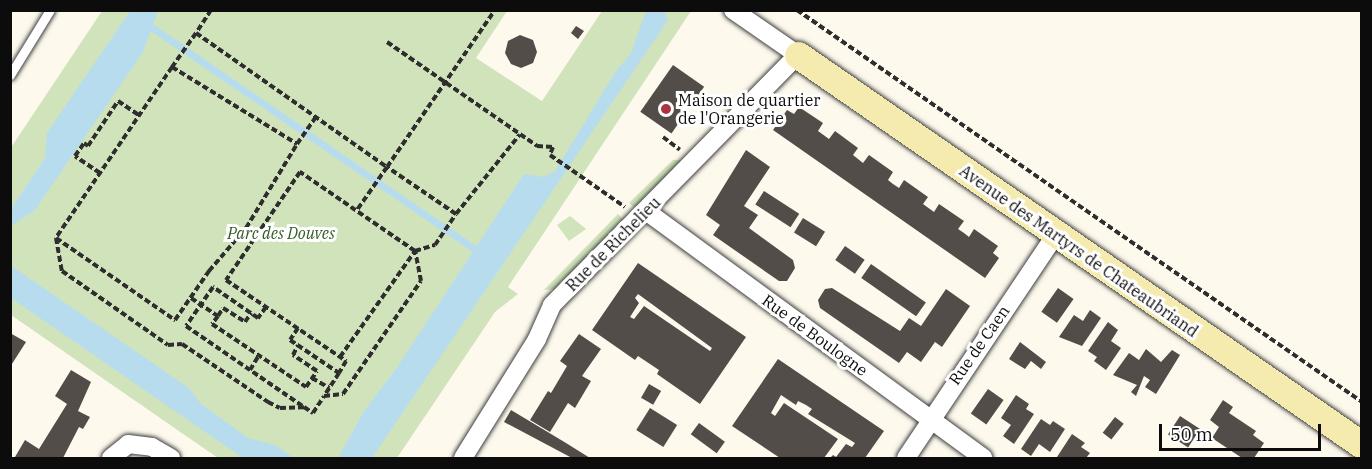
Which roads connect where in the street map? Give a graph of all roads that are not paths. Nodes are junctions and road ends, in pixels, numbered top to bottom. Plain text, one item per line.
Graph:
1 (50, 10) edge
2 (733, 10) edge
3 (798, 55) junction
4 (10, 75) edge
5 (639, 211) junction
6 (1056, 234) junction
7 (930, 423) junction
8 (1362, 446) edge
9 (111, 459) edge
10 (171, 459) edge
11 (463, 459) edge
12 (906, 459) edge
13 (983, 459) edge

1 - 4 lane
2 - 3 street
3 - 5 street, Rue de Richelieu
3 - 6 street, Avenue des Martyrs de Chateaubriand
5 - 7 street, Rue de Boulogne
5 - 11 street, Rue de Richelieu
6 - 7 street, Rue de Caen
6 - 8 street, Avenue des Martyrs de Chateaubriand
7 - 12 street, Rue de Caen
7 - 13 street, Rue de Boulogne
9 - 10 street

